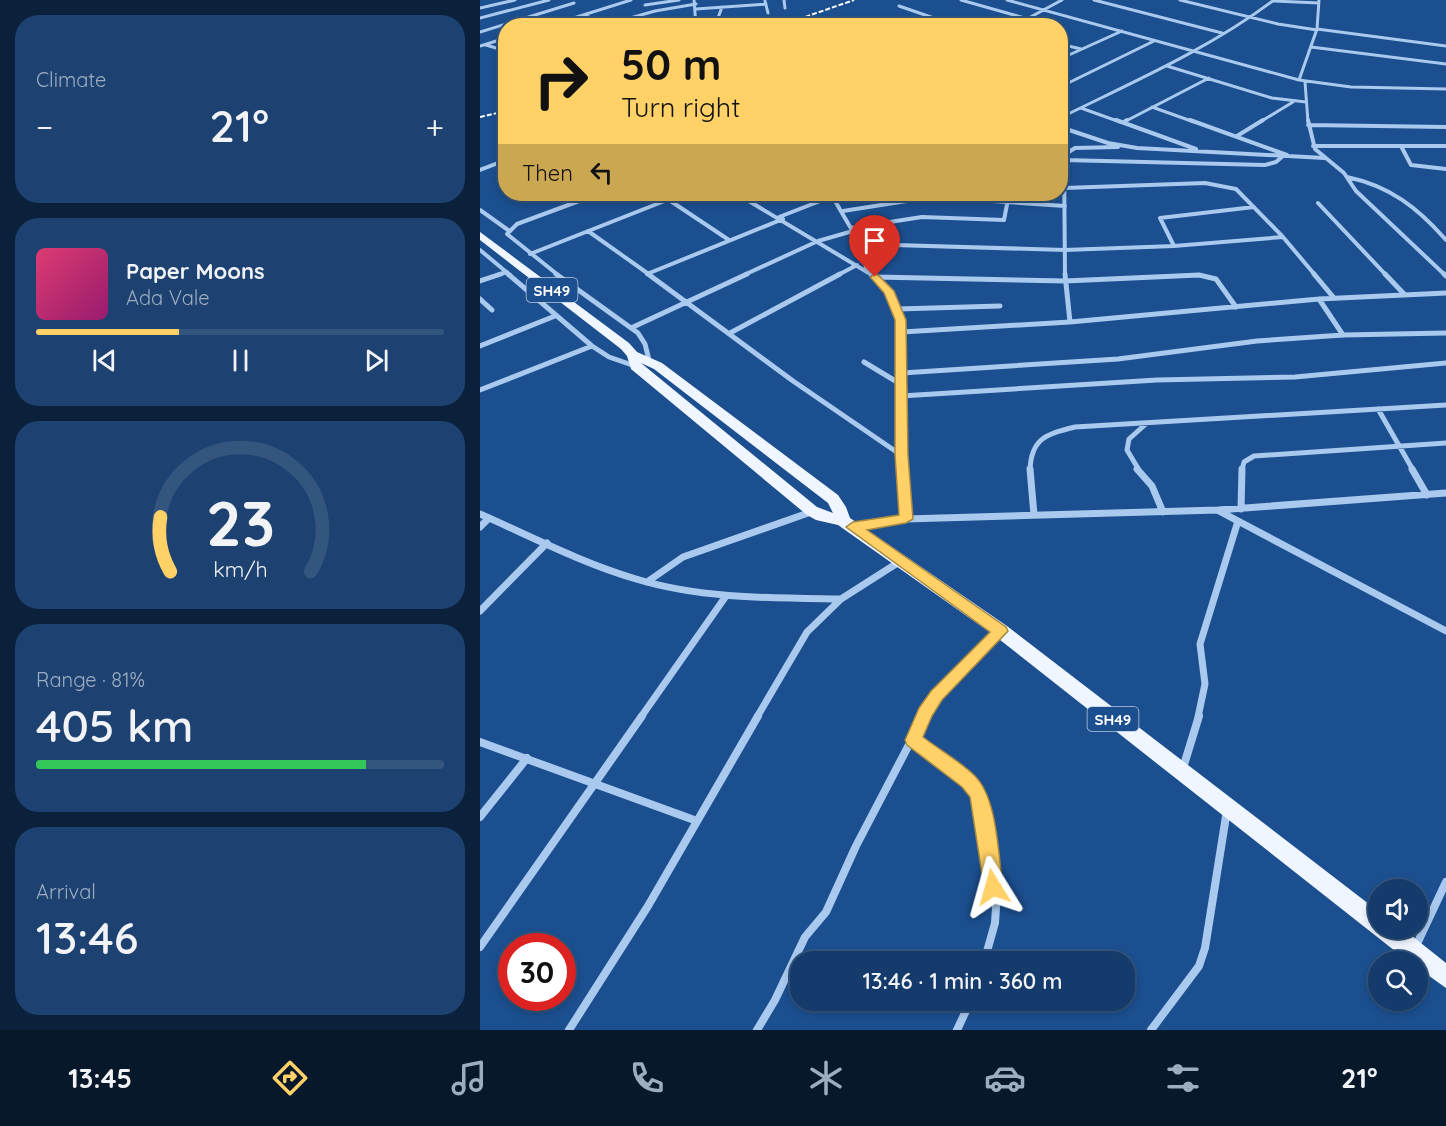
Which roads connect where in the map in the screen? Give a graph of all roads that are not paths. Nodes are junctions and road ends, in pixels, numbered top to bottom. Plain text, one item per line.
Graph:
1 (515, 0) edge
2 (549, 0) edge
3 (632, 0) edge
4 (679, 0) edge
5 (784, 0) edge
6 (961, 0) edge
7 (975, 0) edge
8 (1007, 0) edge
9 (1062, 0) edge
10 (1094, 0) edge
11 (1180, 0) edge
12 (1274, 0) edge
13 (765, 2) edge
14 (1319, 2) edge
15 (574, 3) dead end
16 (969, 3) junction
17 (695, 4) edge
18 (645, 5) dead end
19 (899, 6) dead end
20 (722, 7) junction
21 (480, 8) edge
22 (785, 8) dead end
23 (1045, 10) junction
24 (768, 13) dead end
25 (583, 15) junction
26 (480, 18) edge
27 (527, 18) edge
28 (573, 18) edge
29 (590, 18) edge
30 (631, 18) edge
31 (718, 18) edge
32 (934, 18) edge
33 (1024, 18) edge
34 (1030, 18) edge
35 (1250, 18) junction
36 (498, 27) edge
37 (1317, 30) junction
38 (1122, 31) junction
39 (480, 33) edge
40 (1222, 33) junction
41 (498, 40) edge
42 (1155, 40) junction
43 (495, 41) junction
44 (482, 45) edge
45 (1068, 46) edge
46 (1446, 46) edge
47 (1311, 47) junction
48 (498, 49) edge
49 (1081, 50) junction
50 (1192, 51) junction
51 (1068, 56) edge
52 (1446, 64) edge
53 (1167, 66) junction
54 (1209, 78) junction
55 (1299, 80) junction
56 (1305, 82) junction
57 (1068, 83) edge
58 (1446, 89) edge
59 (1294, 101) junction
60 (1306, 102) junction
61 (1152, 107) junction
62 (1081, 108) junction
63 (1068, 114) edge
64 (1124, 122) junction
65 (1308, 125) junction
66 (1446, 128) edge
67 (1068, 130) edge
68 (1237, 136) junction
69 (1313, 146) junction
70 (1401, 146) junction
71 (1446, 146) edge
72 (1137, 148) junction
73 (1068, 151) edge
74 (1204, 152) junction
75 (1283, 156) junction
76 (1290, 157) junction
77 (1324, 158) junction
78 (1068, 160) edge
79 (498, 163) edge
80 (1446, 169) edge
81 (480, 170) edge
82 (1347, 177) junction
83 (1068, 188) edge
84 (570, 201) edge
85 (579, 201) edge
86 (664, 201) edge
87 (669, 201) edge
88 (750, 201) edge
89 (822, 201) edge
90 (836, 201) edge
91 (907, 201) edge
92 (1009, 201) joint
93 (1065, 201) edge
94 (574, 203) junction
95 (1318, 203) dead end
96 (1065, 206) junction
97 (1254, 207) junction
98 (480, 210) edge
99 (843, 211) junction
100 (781, 218) junction
101 (852, 229) junction
102 (508, 231) junction
103 (588, 231) junction
104 (480, 235) edge
105 (1283, 237) junction
106 (729, 240) junction
107 (1446, 240) edge
108 (818, 241) junction
109 (860, 244) junction
110 (1174, 246) junction
111 (480, 250) edge
112 (1065, 250) junction
113 (530, 254) junction
114 (857, 265) junction
115 (867, 271) junction
116 (507, 272) junction
117 (647, 274) junction
118 (1446, 276) edge
119 (875, 277) junction
120 (480, 281) edge
121 (1065, 281) junction
122 (1446, 293) edge
123 (1405, 295) junction
124 (1334, 298) junction
125 (480, 299) edge
126 (1319, 299) junction
127 (686, 301) junction
128 (1000, 306) dead end
129 (1236, 307) junction
130 (898, 309) junction
131 (492, 310) dead end
132 (555, 316) junction
133 (1070, 322) junction
134 (631, 328) junction
135 (902, 332) junction
136 (730, 333) junction
137 (1446, 333) edge
138 (1343, 335) junction
139 (480, 346) edge
140 (592, 346) junction
141 (631, 355) junction
142 (649, 360) junction
143 (864, 362) dead end
144 (1446, 363) edge
145 (902, 373) junction
146 (902, 385) junction
147 (480, 390) edge
148 (901, 396) junction
149 (1446, 405) edge
150 (1378, 409) junction
151 (1148, 422) junction
152 (1446, 443) edge
153 (1399, 446) junction
154 (902, 455) junction
155 (1446, 493) edge
156 (1428, 495) junction
157 (1242, 509) junction
158 (1218, 510) junction
159 (812, 511) junction
160 (1163, 512) junction
161 (480, 514) edge
162 (1034, 515) junction
163 (489, 518) junction
164 (906, 519) junction
165 (1238, 521) junction
166 (848, 524) junction
167 (480, 527) edge
168 (547, 543) junction
169 (900, 561) junction
170 (647, 582) junction
171 (726, 596) junction
172 (841, 599) junction
173 (480, 611) edge
174 (1000, 631) junction
175 (1446, 631) edge
176 (913, 740) junction
177 (480, 741) edge
178 (527, 758) junction
179 (1182, 772) junction
180 (595, 785) junction
181 (1227, 807) junction
182 (480, 818) edge
183 (698, 821) junction
184 (1446, 882) edge
185 (1368, 916) edge
186 (1398, 939) edge
187 (480, 947) edge
188 (987, 951) edge
189 (1414, 951) joint
190 (1428, 962) edge
191 (1446, 976) edge
192 (966, 1011) edge
193 (569, 1030) edge
194 (757, 1030) edge
195 (957, 1030) edge
196 (1151, 1030) edge

1 - 21 street
2 - 26 street
3 - 25 street
4 - 18 street
5 - 22 street
6 - 16 street
7 - 16 street
8 - 23 street
9 - 23 street
10 - 40 street
11 - 35 street
12 - 14 street
12 - 35 street
13 - 20 street
13 - 24 street
14 - 37 street
15 - 27 street
16 - 33 street
17 - 20 street
17 - 30 street
19 - 32 street
20 - 31 street
23 - 34 street
23 - 38 street
25 - 28 street
25 - 29 street
35 - 37 street
35 - 40 street
36 - 39 street
37 - 46 street
37 - 47 street
38 - 42 street
38 - 49 street
39 - 43 street
40 - 50 street
41 - 43 street
42 - 50 street
42 - 57 street
43 - 44 street
44 - 48 street
45 - 49 street
47 - 52 street
47 - 55 street
49 - 51 street
50 - 53 street
50 - 55 street
53 - 54 street
53 - 62 street
54 - 59 street
54 - 61 street
55 - 56 street
56 - 58 street
56 - 60 street
59 - 60 street
59 - 68 street
60 - 65 street
61 - 64 street
61 - 68 street
62 - 63 street
62 - 64 street
64 - 74 street
65 - 66 street
65 - 69 street
67 - 72 street
68 - 76 street
69 - 70 street
69 - 77 street
70 - 71 street
70 - 80 street
72 - 73 street
72 - 74 street
74 - 75 street
75 - 76 street
75 - 78 street
76 - 77 street
77 - 82 street
79 - 81 street
82 - 107 street
82 - 118 street
83 - 97 street
84 - 94 street
85 - 94 street
86 - 103 street
87 - 106 street
88 - 100 street
89 - 100 street
90 - 99 street
91 - 99 street
92 - 96 street
92 - 101 street
93 - 96 street
94 - 102 street
95 - 123 street
96 - 112 street
97 - 105 street
97 - 110 street
98 - 102 street
99 - 101 street
100 - 106 street
100 - 108 street
101 - 108 street
101 - 109 street
102 - 113 street
103 - 113 street
103 - 117 street
104 - 141 main road, SH49
105 - 110 street
105 - 124 street
106 - 117 street
108 - 114 street
108 - 127 street
109 - 112 street
109 - 115 street
110 - 112 street
111 - 116 street
112 - 121 street
113 - 134 street
114 - 115 street
114 - 136 street
115 - 119 street
116 - 120 street
116 - 132 street
117 - 127 street
119 - 121 street
119 - 130 street
121 - 129 street
121 - 133 street
122 - 123 street
123 - 124 street
124 - 126 street
125 - 131 street
126 - 129 street
126 - 138 street
127 - 134 street
127 - 136 street
128 - 130 street
129 - 133 street
130 - 135 street
132 - 139 street
132 - 140 street
133 - 135 street
134 - 142 street
135 - 145 street
136 - 154 street
137 - 138 street
138 - 145 street
140 - 141 street
140 - 147 street
141 - 142 main road, SH49
141 - 159 main road, SH49
142 - 166 main road, SH49
143 - 146 street
144 - 148 street
145 - 146 street
146 - 148 street
148 - 154 street
149 - 150 street
150 - 151 street
150 - 153 street
151 - 160 street
151 - 162 street
152 - 153 street
153 - 156 street
153 - 157 street
154 - 164 street
155 - 156 street
156 - 157 street
157 - 158 street
158 - 160 street
158 - 165 street
159 - 166 main road, SH49
159 - 170 street
160 - 162 street
161 - 163 street
162 - 164 street
163 - 167 street
163 - 168 street
164 - 166 street
165 - 175 street
165 - 179 street
166 - 169 main road, SH49
168 - 170 street
168 - 173 street
169 - 172 street
169 - 174 main road, SH49
170 - 171 street
171 - 172 street
171 - 180 street
172 - 183 street
174 - 176 street
174 - 179 main road, SH49
176 - 188 street
176 - 194 street
177 - 178 street
178 - 180 street
178 - 182 street
179 - 181 main road, SH49
180 - 183 street
180 - 187 street
181 - 185 main road, SH49
181 - 196 street
183 - 193 street
184 - 189 street
186 - 189 main road
190 - 191 main road
192 - 195 street

